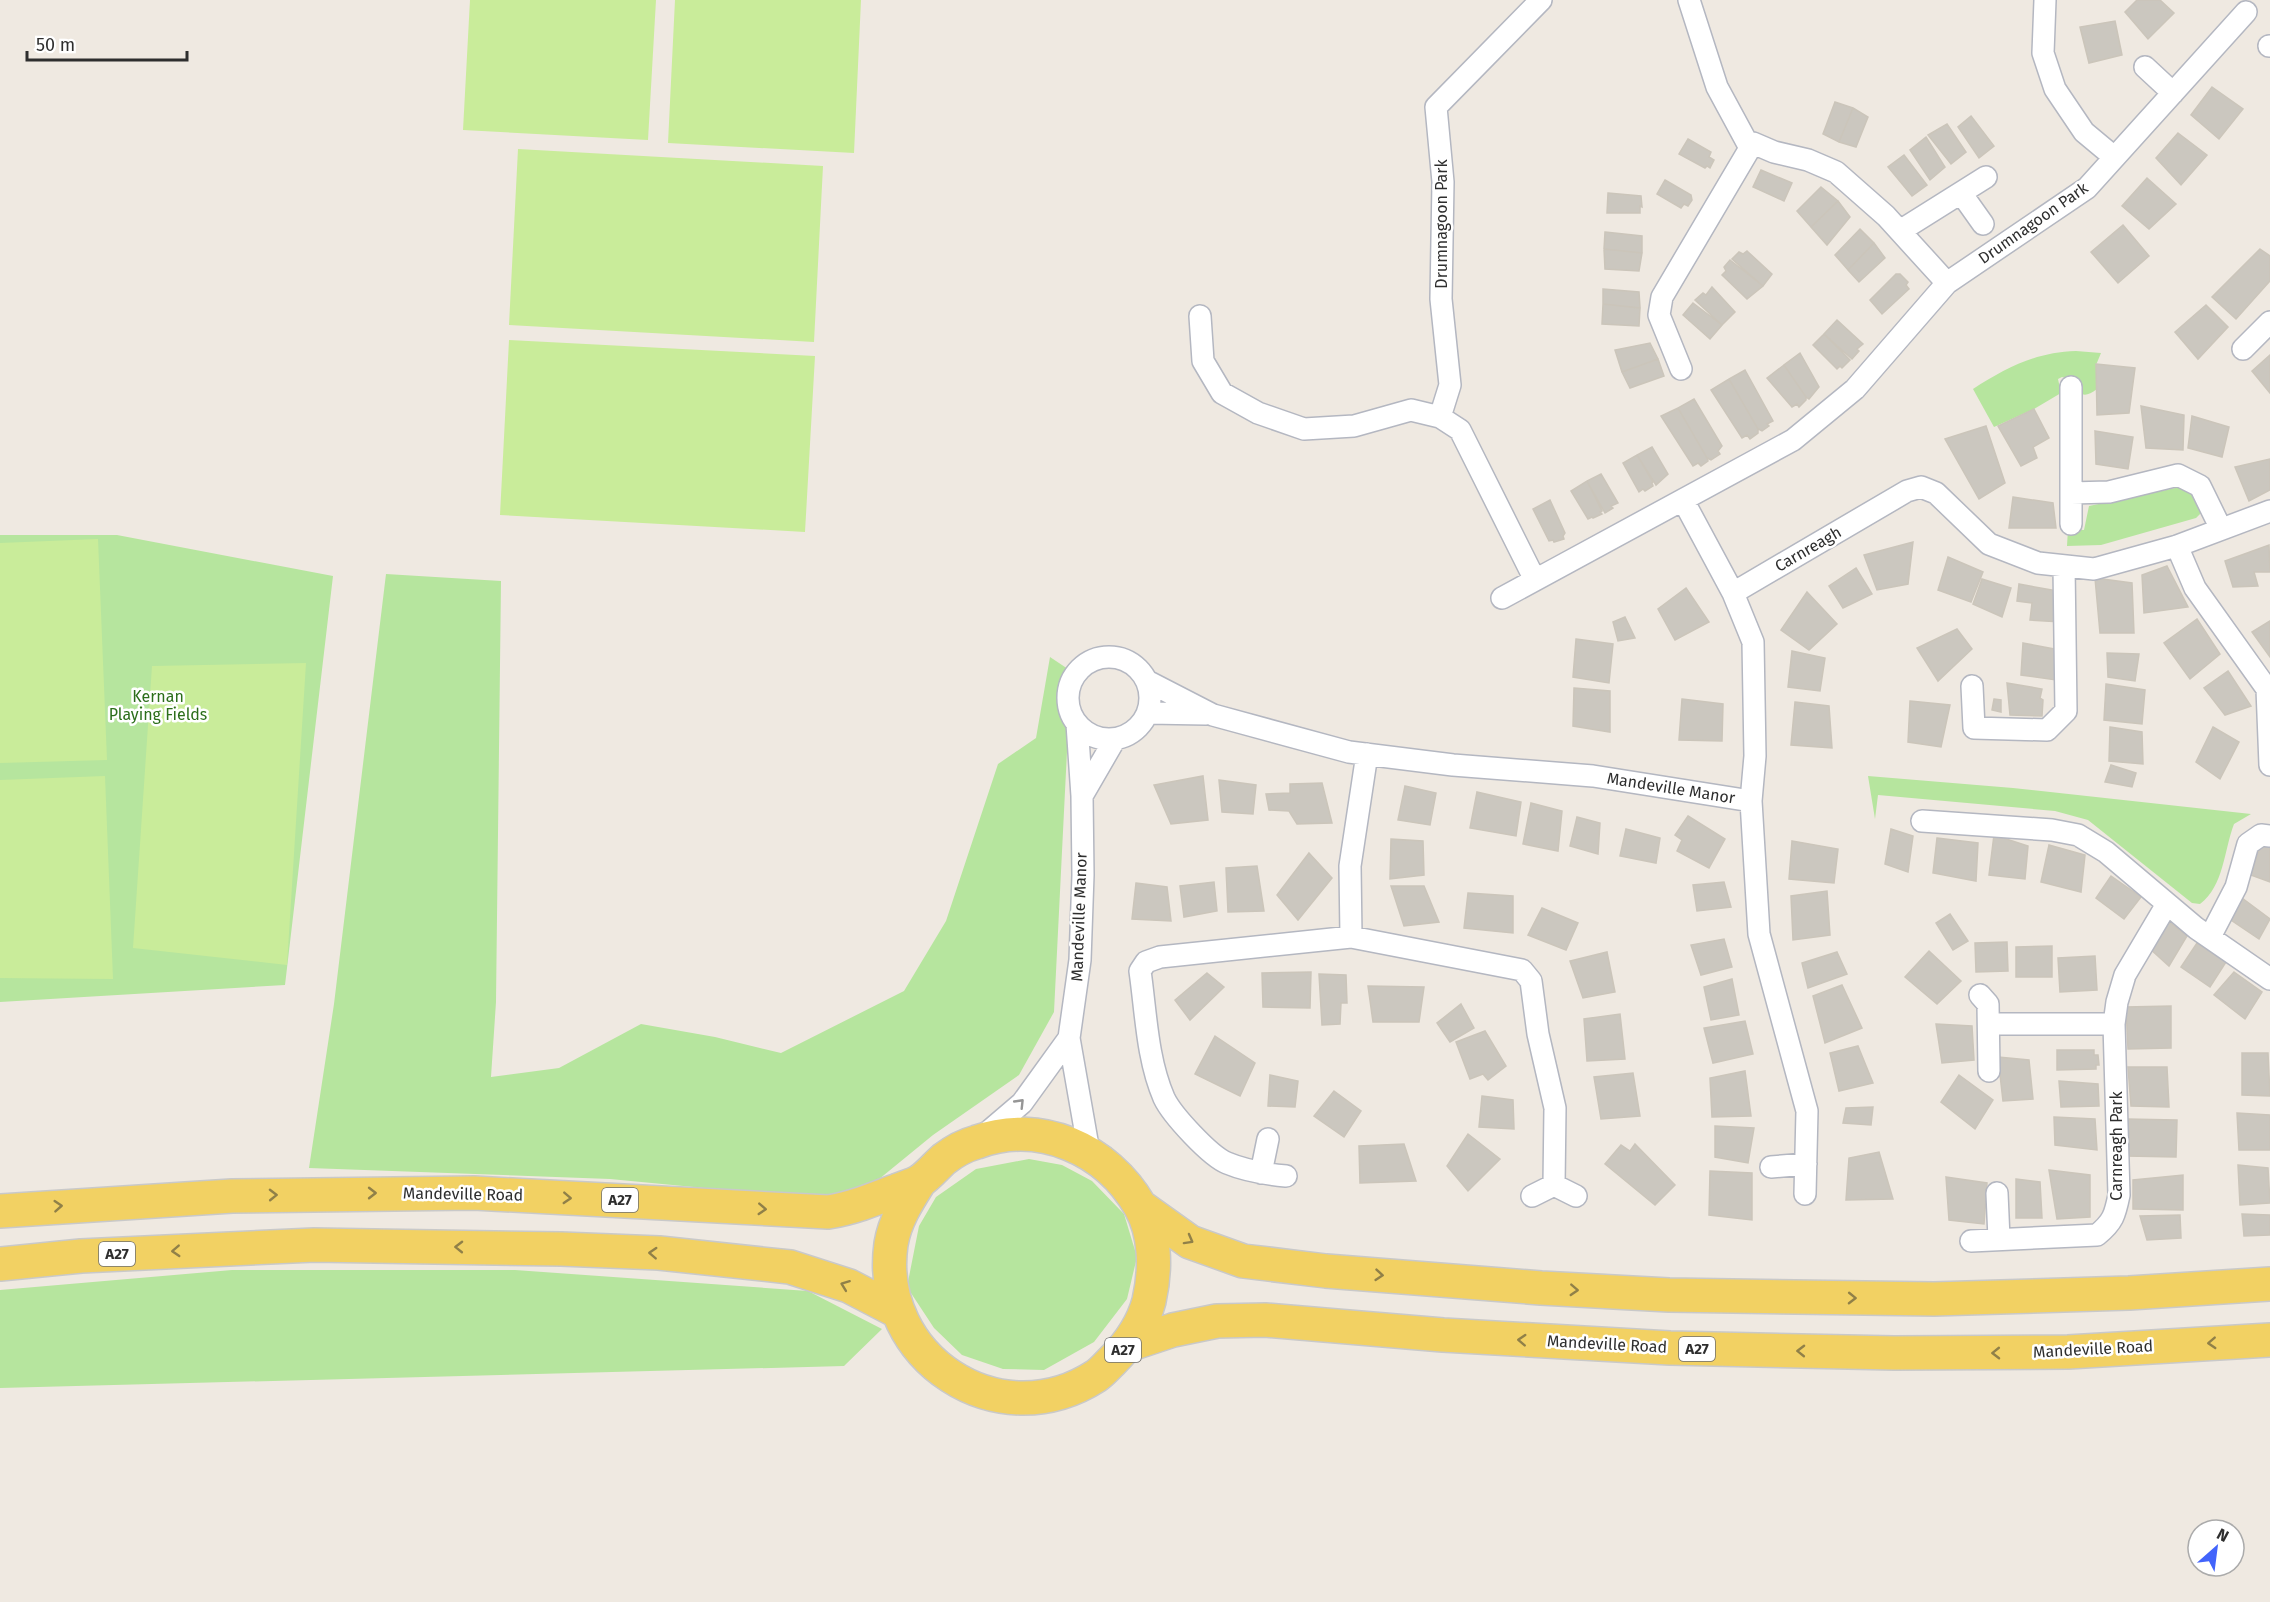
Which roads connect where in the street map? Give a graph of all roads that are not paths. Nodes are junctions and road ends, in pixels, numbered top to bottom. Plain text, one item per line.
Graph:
1 (1541, 0) edge
2 (1689, 0) edge
3 (2045, 0) edge
4 (2246, 12) dead end
5 (2145, 67) dead end
6 (2173, 93) junction
7 (1750, 148) junction
8 (2114, 157) junction
9 (1986, 177) dead end
10 (1961, 193) junction
11 (1983, 224) dead end
12 (1900, 231) junction
13 (1947, 283) junction
14 (1200, 316) dead end
15 (2270, 322) edge
16 (2243, 348) dead end
17 (1681, 369) dead end
18 (2070, 387) dead end
19 (1440, 417) junction
20 (2070, 493) junction
21 (1683, 500) junction
22 (2270, 511) edge
23 (2071, 524) dead end
24 (2221, 529) junction
25 (2177, 546) junction
26 (2064, 566) junction
27 (1535, 580) junction
28 (1733, 593) junction
29 (1502, 598) dead end
30 (1147, 681) junction
31 (1972, 686) dead end
32 (2268, 688) edge
33 (1148, 713) junction
34 (1213, 715) junction
35 (1077, 724) junction
36 (1115, 739) junction
37 (1367, 754) junction
38 (2270, 765) edge
39 (1082, 796) junction
40 (1751, 801) junction
41 (1922, 821) dead end
42 (2270, 836) edge
43 (2167, 904) junction
44 (1351, 937) junction
45 (2210, 937) junction
46 (2270, 979) edge
47 (1980, 994) dead end
48 (1990, 1024) junction
49 (2114, 1024) junction
50 (1069, 1038) junction
51 (1989, 1071) dead end
52 (1268, 1139) dead end
53 (976, 1142) junction
54 (1089, 1152) junction
55 (1806, 1164) junction
56 (1771, 1167) dead end
57 (1261, 1173) junction
58 (1286, 1176) dead end
59 (920, 1181) junction
60 (1554, 1185) junction
61 (1997, 1193) dead end
62 (1805, 1194) dead end
63 (1532, 1196) dead end
64 (1576, 1196) dead end
65 (1141, 1207) junction
66 (0, 1211) edge
67 (1999, 1239) junction
68 (1971, 1241) dead end
69 (0, 1264) edge
70 (2270, 1284) edge
71 (897, 1311) junction
72 (2270, 1340) edge
73 (1128, 1345) junction

1 - 19 street, Drumnagoon Park
2 - 7 street
3 - 8 street
4 - 6 street, Drumnagoon Park
5 - 6 street
6 - 8 street, Drumnagoon Park
7 - 12 street
7 - 17 street
8 - 13 street, Drumnagoon Park
9 - 10 street
10 - 11 street
10 - 12 street
12 - 13 street
13 - 21 street, Drumnagoon Park
14 - 19 street
15 - 16 street
18 - 20 street
19 - 27 street
20 - 23 street
20 - 24 street
21 - 27 street, Drumnagoon Park
21 - 28 street
22 - 24 street, Carnreagh
24 - 25 street, Carnreagh
25 - 26 street, Carnreagh
25 - 32 street
26 - 28 street, Carnreagh
26 - 31 street
27 - 29 street, Drumnagoon Park
28 - 40 street
30 - 33 street
30 - 34 street, Mandeville Manor
30 - 35 street, Mandeville Manor
32 - 38 street
33 - 34 street, Mandeville Manor
33 - 36 street
34 - 37 street, Mandeville Manor
35 - 36 street
35 - 39 street, Mandeville Manor
36 - 39 street
37 - 40 street, Mandeville Manor
37 - 44 street
39 - 50 street, Mandeville Manor
40 - 55 street, Mandeville Manor
41 - 43 street
42 - 45 street
43 - 45 street
43 - 49 street, Carnreagh Park
44 - 57 street
44 - 60 street
45 - 46 street
47 - 48 street
48 - 49 street
48 - 51 street
49 - 67 street, Carnreagh Park
53 -> 50 street, Mandeville Manor
50 - 54 street, Mandeville Manor
52 - 57 street
53 - 54 main road, A27
53 - 59 main road, A27
54 - 65 main road, A27
55 - 56 street
55 - 62 street, Mandeville Manor
57 - 58 street
66 -> 59 main road, Mandeville Road / A27
59 - 71 main road, A27
60 - 63 street
60 - 64 street
61 - 67 street
65 -> 70 main road, A27
65 - 73 main road, A27
67 - 68 street, Carnreagh Park
71 -> 69 main road, A27
71 - 73 main road, A27
72 -> 73 main road, Mandeville Road / A27

